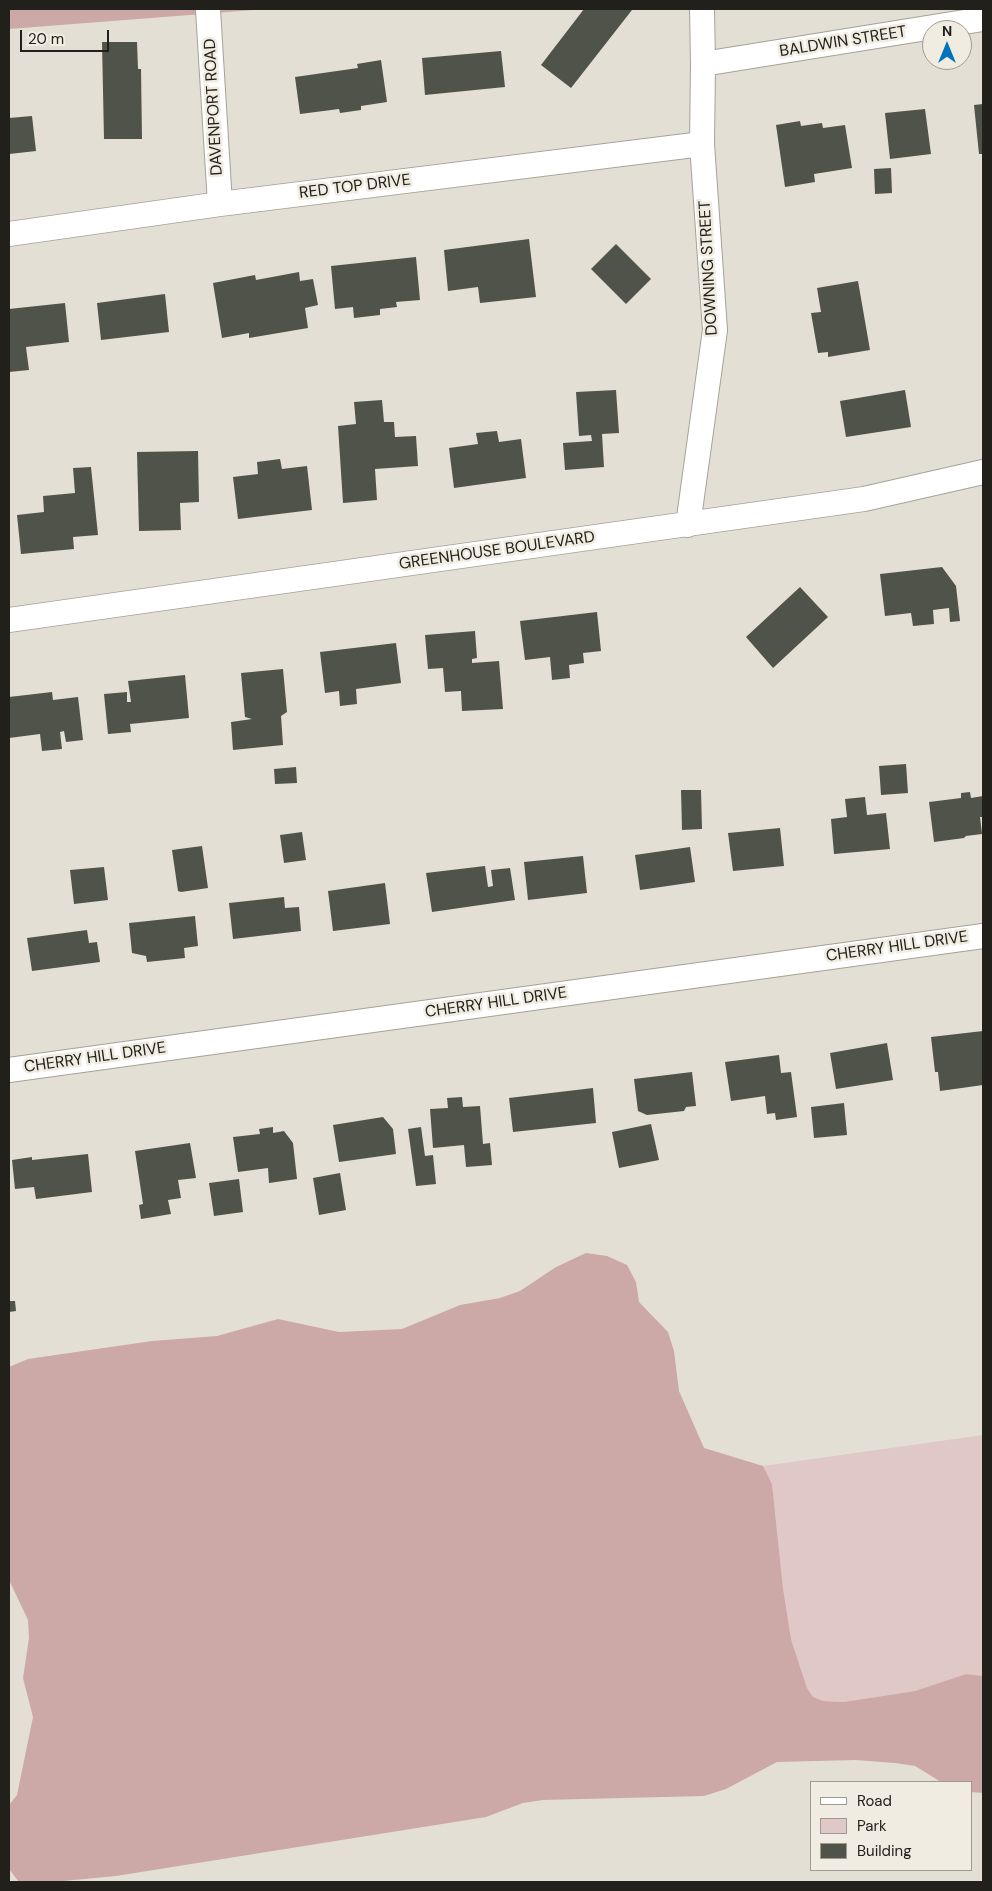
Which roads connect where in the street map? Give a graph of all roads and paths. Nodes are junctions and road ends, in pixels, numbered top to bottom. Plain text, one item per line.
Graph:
1 (702, 9) edge
2 (208, 10) dead end
3 (983, 19) edge
4 (703, 64) junction
5 (702, 144) junction
6 (220, 204) junction
7 (9, 234) edge
8 (983, 472) edge
9 (688, 525) junction
10 (9, 620) edge
11 (983, 936) edge
12 (9, 1070) edge

1 - 4 street, DOWNING STREET
2 - 6 street, DAVENPORT ROAD
3 - 4 street, BALDWIN STREET
4 - 5 street, DOWNING STREET
5 - 6 street, RED TOP DRIVE
5 - 9 street, DOWNING STREET
6 - 7 street, RED TOP DRIVE
8 - 9 street, GREENHOUSE BOULEVARD
9 - 10 street, GREENHOUSE BOULEVARD
11 - 12 street, CHERRY HILL DRIVE

